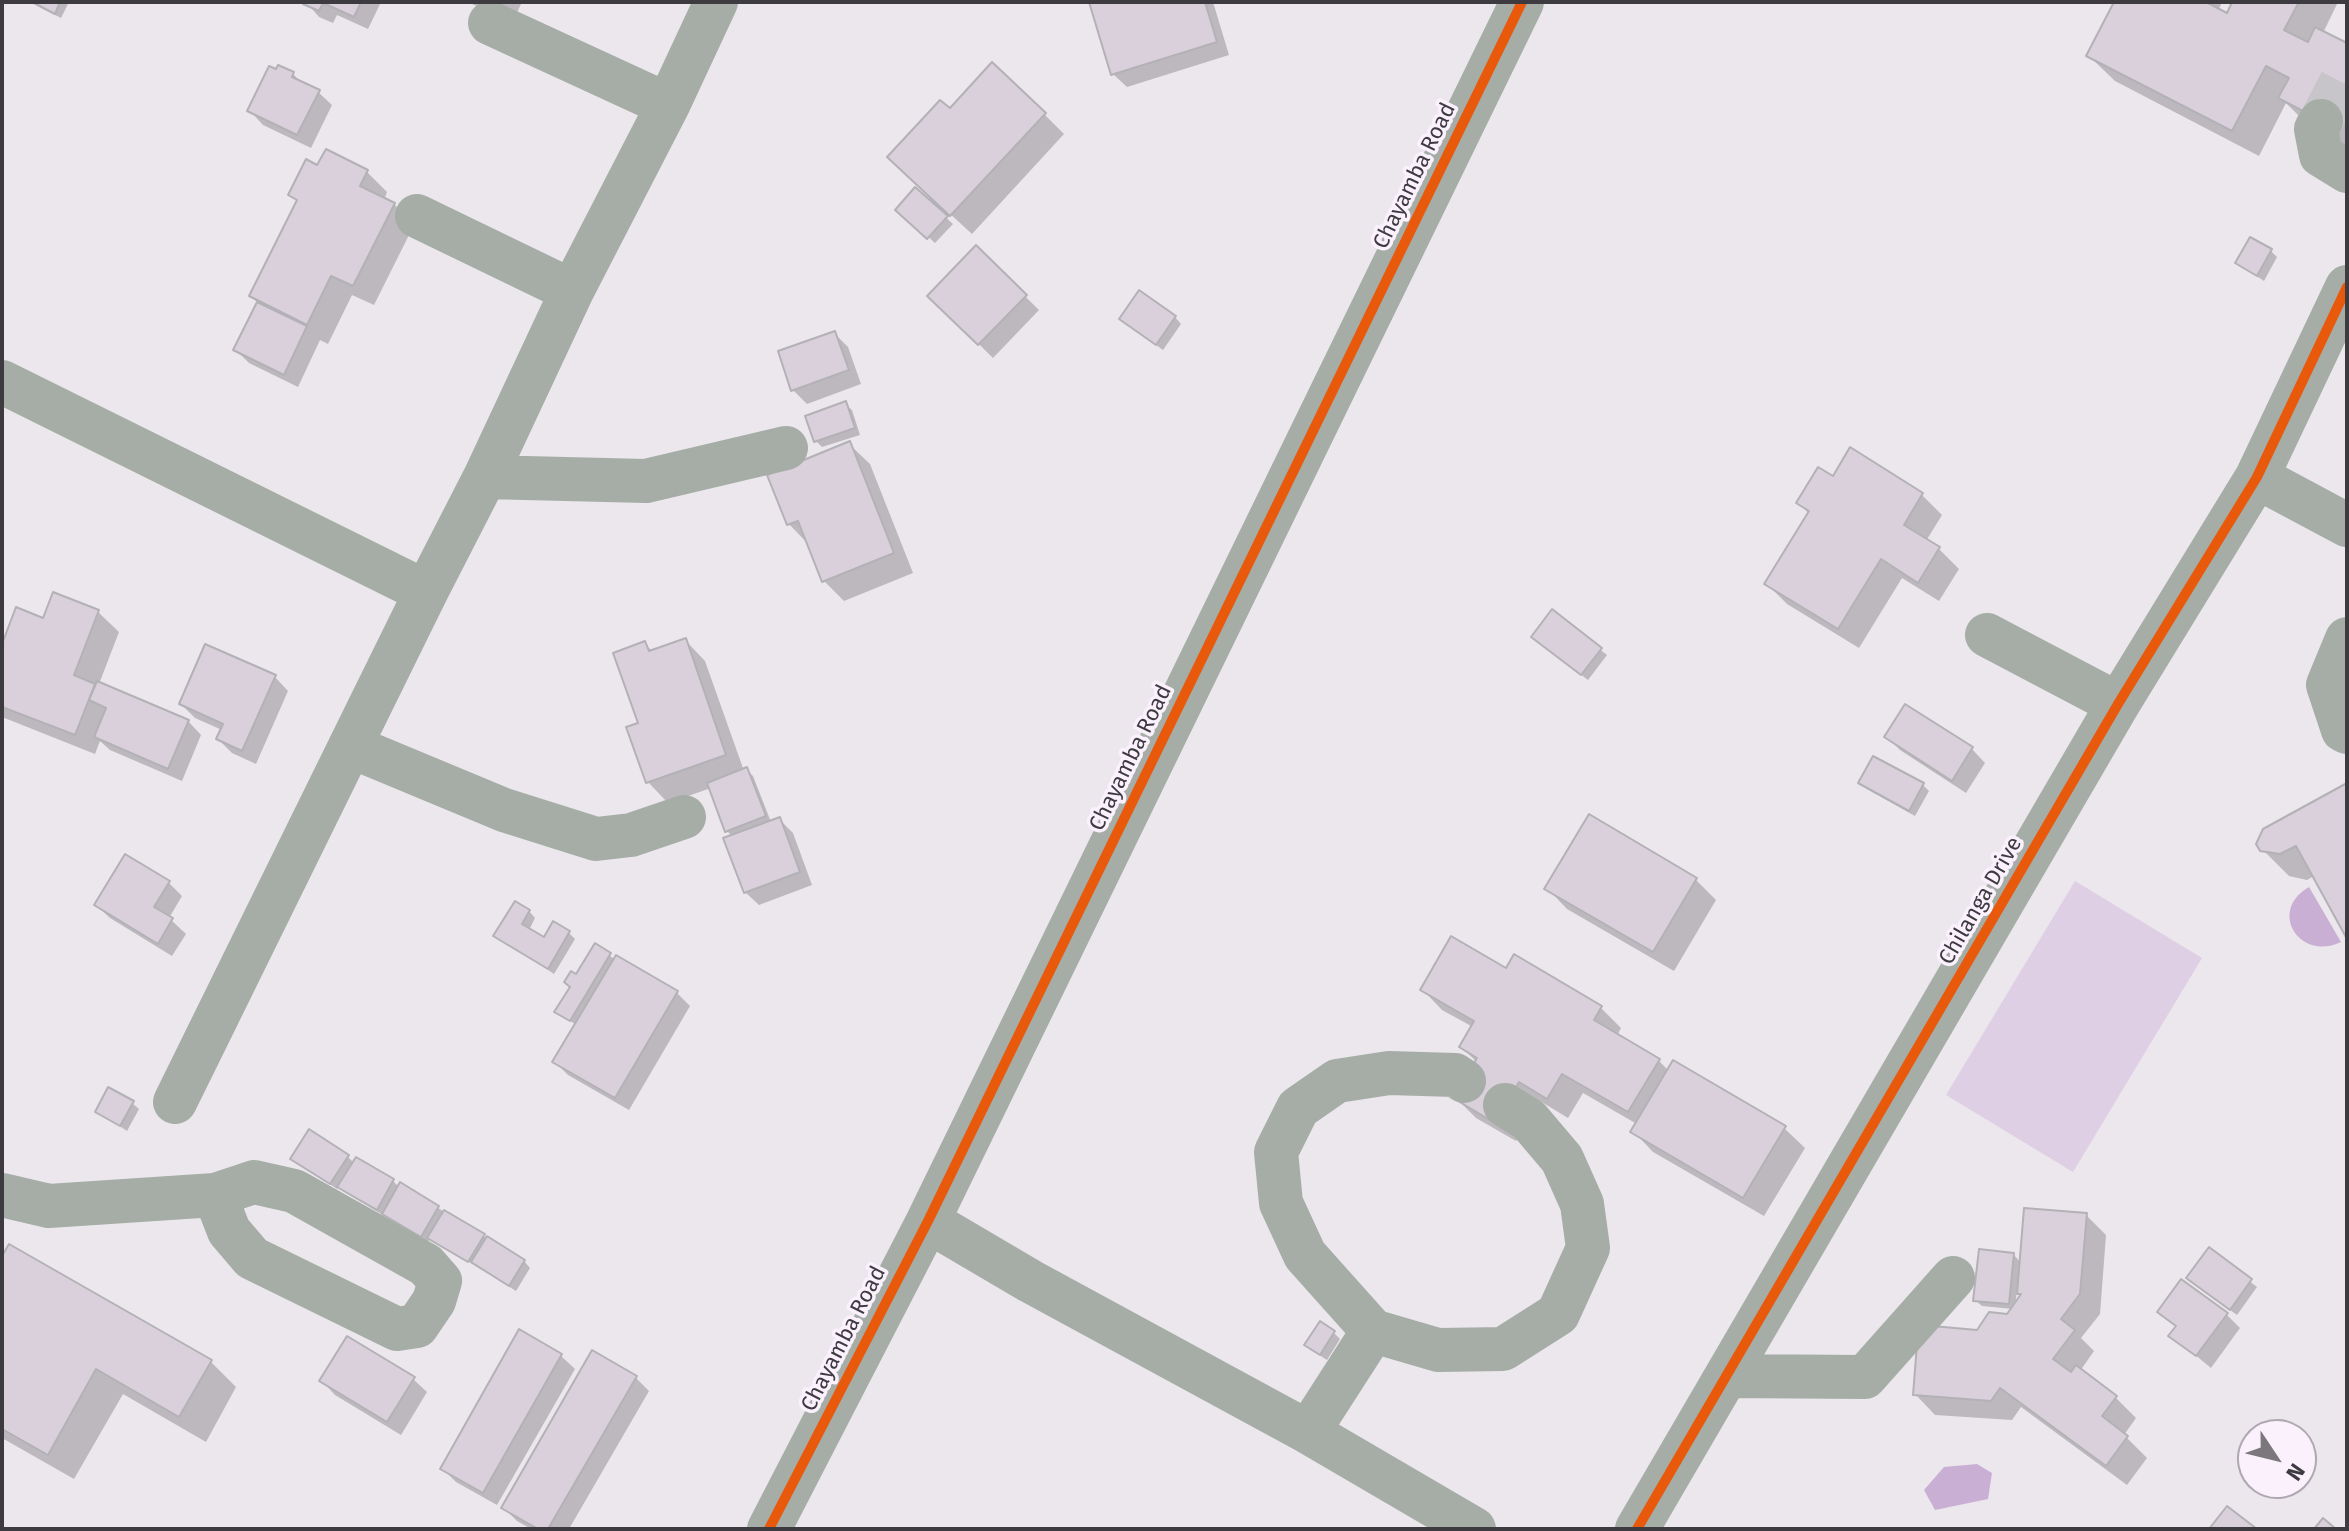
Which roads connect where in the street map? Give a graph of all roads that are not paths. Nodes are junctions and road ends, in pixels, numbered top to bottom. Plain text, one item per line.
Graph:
1 (716, 2) edge
2 (1522, 2) edge
3 (490, 23) dead end
4 (668, 105) junction
5 (2321, 121) tunnel mouth
6 (2347, 171) edge
7 (417, 216) dead end
8 (2347, 287) edge
9 (572, 291) junction
10 (2, 382) edge
11 (786, 448) dead end
12 (485, 477) junction
13 (2257, 477) junction
14 (2347, 525) edge
15 (426, 592) junction
16 (1987, 635) dead end
17 (2347, 639) edge
18 (2118, 704) junction
19 (2347, 732) edge
20 (350, 746) junction
21 (684, 817) dead end
22 (1464, 1081) dead end
23 (175, 1102) dead end
24 (1505, 1105) dead end
25 (2, 1195) edge
26 (215, 1195) junction
27 (928, 1221) junction
28 (1953, 1278) dead end
29 (1373, 1331) junction
30 (1728, 1376) junction
31 (1308, 1432) junction
32 (769, 1529) edge
33 (1474, 1529) edge
34 (1637, 1529) edge

1 - 4 street
2 - 27 street, Chayamba Road
3 - 4 street
4 - 9 street
5 - 6 street
7 - 9 street
8 - 13 street, Chilanga Drive
9 - 12 street
10 - 15 street
11 - 12 street
12 - 15 street
13 - 14 street
13 - 18 street, Chilanga Drive
15 - 20 street
16 - 18 street
17 - 19 street
18 - 30 street, Chilanga Drive
20 - 21 street
20 - 23 street
22 - 29 street
24 - 29 street
25 - 26 street
26 - 26 street
27 - 31 street
27 - 32 street, Chayamba Road
28 - 30 street
29 - 31 street
30 - 34 street, Chilanga Drive
31 - 33 street

